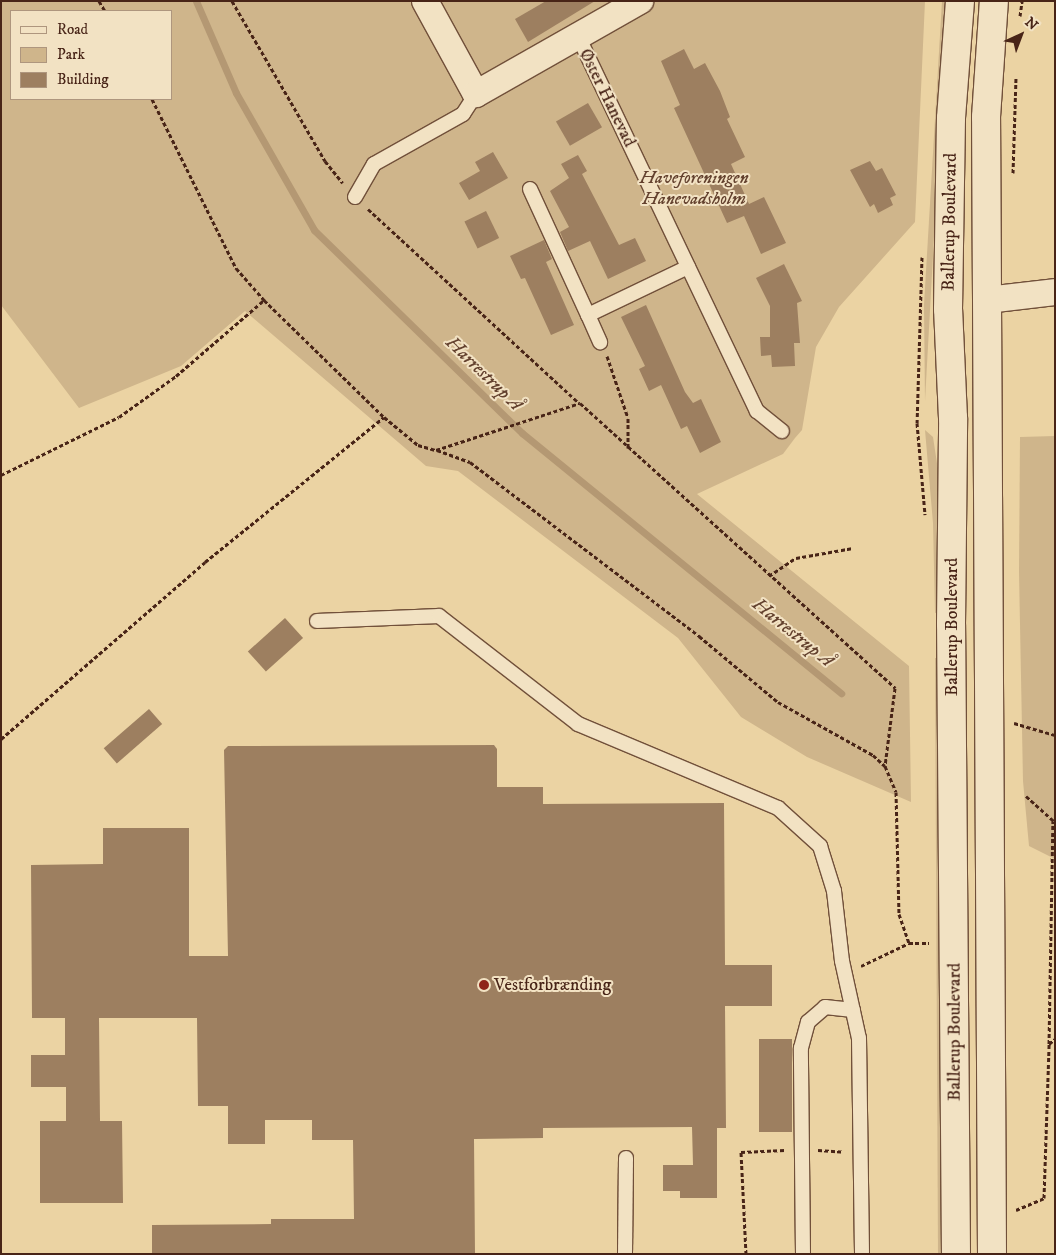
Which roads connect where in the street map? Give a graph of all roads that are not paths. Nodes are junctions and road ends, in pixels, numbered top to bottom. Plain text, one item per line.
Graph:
1 (425, 1) edge
2 (640, 1) edge
3 (960, 1) edge
4 (994, 1) edge
5 (578, 36) junction
6 (476, 94) junction
7 (530, 189) dead end
8 (355, 197) road end
9 (688, 267) junction
10 (1055, 292) edge
11 (987, 300) junction
12 (588, 315) junction
13 (600, 342) road end
14 (782, 431) dead end
15 (317, 621) dead end
16 (853, 1010) junction
17 (626, 1158) dead end
18 (625, 1254) edge
19 (803, 1254) edge
20 (862, 1254) edge
21 (956, 1254) edge
22 (992, 1254) edge

1 - 6 street
2 - 5 street, Øster Hanevad
3 - 21 street, Ballerup Boulevard
4 - 11 street, Ballerup Boulevard
5 - 6 street, Øster Hanevad
5 - 9 lane, Øster Hanevad
6 - 8 lane
7 - 12 lane
9 - 12 lane
9 - 14 lane, Øster Hanevad
10 - 11 street
11 - 22 street, Ballerup Boulevard
12 - 13 lane
15 - 16 lane
16 - 19 lane
16 - 20 lane
17 - 18 lane

